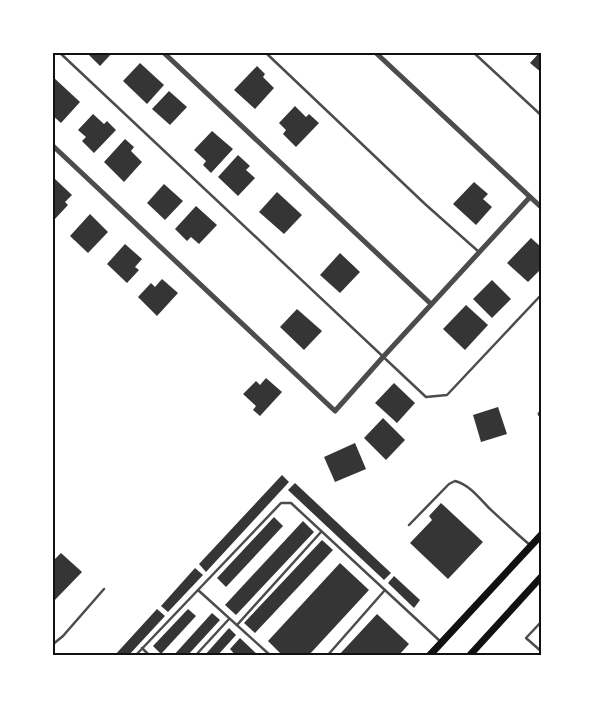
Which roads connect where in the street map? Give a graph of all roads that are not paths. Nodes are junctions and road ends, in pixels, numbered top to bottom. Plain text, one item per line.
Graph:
1 (59, 52) edge
2 (163, 52) edge
3 (265, 52) edge
4 (375, 52) edge
5 (473, 52) edge
6 (542, 116) edge
7 (52, 145) edge
8 (530, 198) junction
9 (542, 208) edge
10 (479, 252) junction
11 (542, 294) edge
12 (431, 304) junction
13 (383, 357) junction
14 (409, 525) dead end
15 (322, 532) junction
16 (542, 534) edge
17 (530, 546) junction
18 (542, 576) edge
19 (104, 589) dead end
20 (198, 590) junction
21 (385, 590) junction
22 (230, 618) junction
23 (542, 621) edge
24 (237, 625) junction
25 (441, 642) junction
26 (52, 645) edge
27 (142, 648) junction
28 (542, 652) edge
29 (135, 656) edge
30 (150, 656) edge
31 (195, 656) edge
32 (271, 656) edge
33 (327, 656) edge
34 (429, 656) edge
35 (469, 656) edge

1 - 13 lane
2 - 12 street
3 - 10 lane
4 - 8 street
5 - 6 lane
7 - 13 street
8 - 9 street
8 - 10 street
10 - 12 street
11 - 13 lane
12 - 13 street
14 - 17 lane
15 - 20 lane
15 - 21 lane
15 - 24 lane
16 - 17 main road
17 - 25 main road
18 - 35 main road
19 - 26 lane
20 - 22 lane
20 - 27 lane
21 - 25 lane
21 - 33 lane
22 - 24 lane
22 - 31 lane
23 - 28 lane
24 - 32 lane
25 - 34 main road
27 - 29 lane
27 - 30 lane

